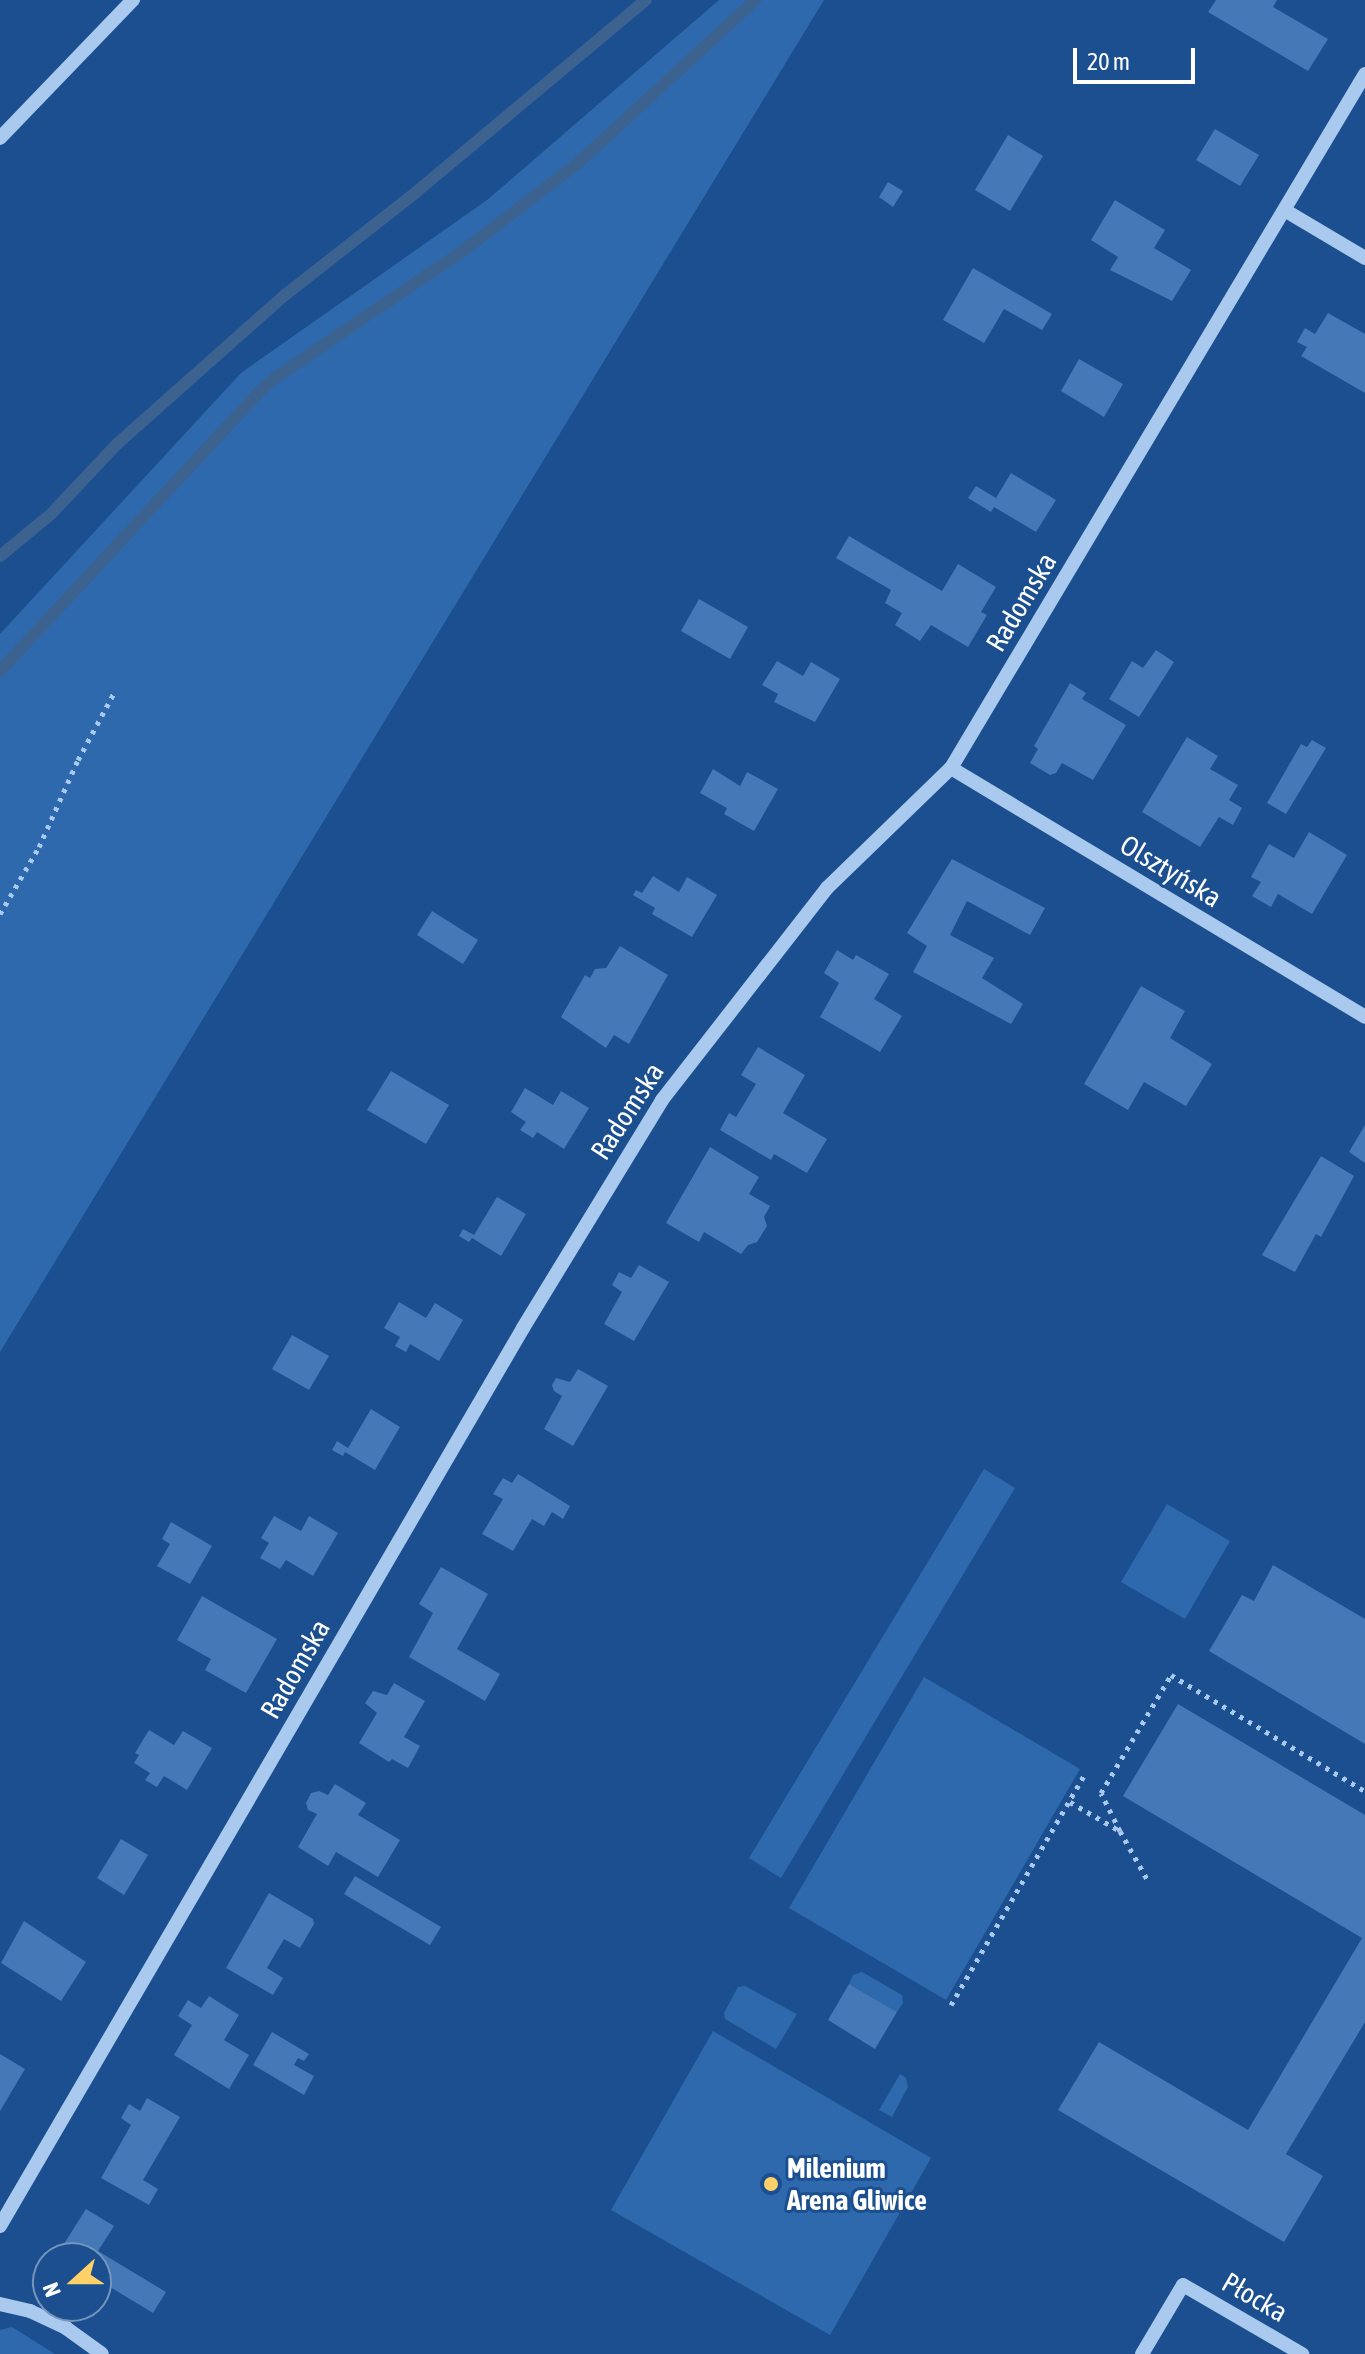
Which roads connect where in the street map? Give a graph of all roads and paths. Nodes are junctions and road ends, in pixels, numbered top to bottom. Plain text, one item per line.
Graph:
1 (133, 0) edge
2 (1365, 74) edge
3 (0, 138) edge
4 (1286, 211) junction
5 (1365, 258) edge
6 (114, 693) dead end
7 (951, 768) junction
8 (0, 914) edge
9 (1365, 1017) edge
10 (1084, 1776) dead end
11 (1365, 1791) edge
12 (1070, 1802) junction
13 (1120, 1831) junction
14 (1147, 1879) dead end
15 (951, 2005) dead end
16 (0, 2226) edge
17 (0, 2304) edge
18 (102, 2354) edge
19 (1142, 2354) edge
20 (1302, 2354) edge

1 - 3 street
2 - 4 street, Radomska
4 - 5 street
4 - 7 street, Radomska
6 - 8 path
7 - 9 street, Olsztyńska
7 - 16 street, Radomska
10 - 12 path
11 - 13 path
12 - 13 path
12 - 15 path
13 - 14 path
17 - 18 street
19 - 20 street, Płocka

